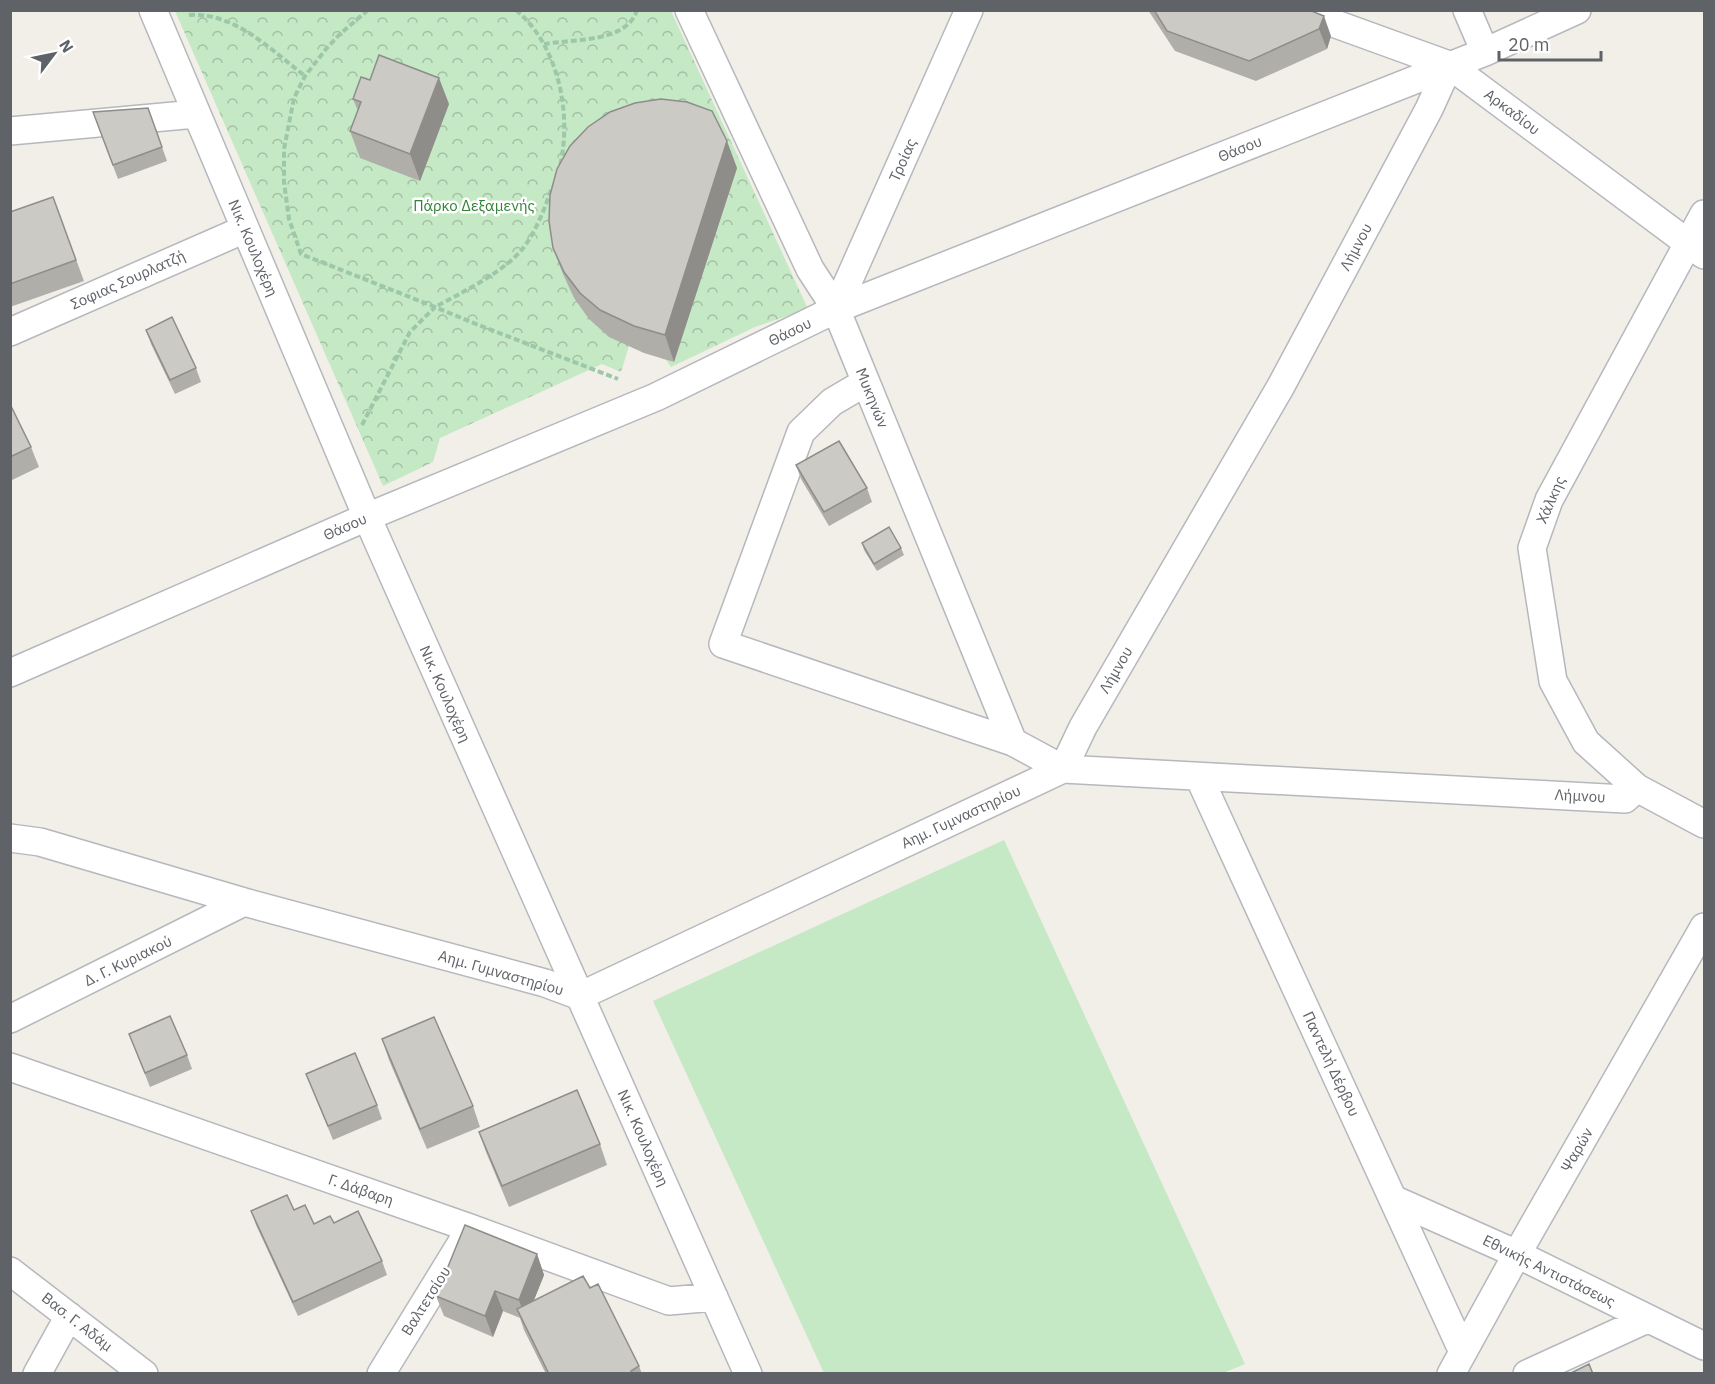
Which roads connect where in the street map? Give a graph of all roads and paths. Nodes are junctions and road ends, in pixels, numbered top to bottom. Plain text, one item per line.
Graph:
1 (368, 10) edge
2 (516, 10) edge
3 (638, 10) edge
4 (689, 10) edge
5 (969, 10) edge
6 (1296, 10) edge
7 (1467, 10) edge
8 (1577, 10) edge
9 (156, 17) edge
10 (544, 44) junction
11 (1485, 52) junction
12 (1449, 65) junction
13 (305, 76) junction
14 (196, 114) junction
15 (10, 131) edge
16 (558, 173) edge
17 (555, 180) edge
18 (1704, 214) edge
19 (245, 229) junction
20 (1697, 249) edge
21 (435, 307) junction
22 (836, 309) junction
23 (10, 332) edge
24 (866, 382) junction
25 (656, 397) junction
26 (342, 459) junction
27 (367, 517) junction
28 (10, 673) edge
29 (1013, 741) junction
30 (1063, 769) junction
31 (1199, 777) junction
32 (1637, 788) junction
33 (1704, 824) edge
34 (10, 838) edge
35 (244, 902) junction
36 (1704, 927) edge
37 (580, 996) junction
38 (10, 1019) edge
39 (10, 1067) edge
40 (1393, 1199) junction
41 (470, 1228) junction
42 (1517, 1254) junction
43 (10, 1271) edge
44 (714, 1297) junction
45 (69, 1316) junction
46 (1647, 1319) junction
47 (1704, 1346) edge
48 (1457, 1363) edge
49 (745, 1372) edge
50 (38, 1374) edge
51 (144, 1374) edge
52 (381, 1374) edge
53 (1527, 1374) edge

1 - 13 path
2 - 10 path
3 - 10 path
4 - 22 street, Μυκηνών
5 - 22 street, Τροίας
6 - 12 street, Αρκαδίου
7 - 11 street
8 - 11 street, Θάσου
9 - 13 path
9 - 14 street, Νικ. Κουλοχέρη
10 - 16 path
11 - 12 street, Θάσου
12 - 20 street, Αρκαδίου
12 - 22 street, Θάσου
12 - 30 street, Λήμνου
13 - 21 path
14 - 15 street
14 - 19 street, Νικ. Κουλοχέρη
17 - 21 path
18 - 20 street, Χάλκης
19 - 23 street, Σοφιας Σουρλατζή
19 - 26 street, Νικ. Κουλοχέρη
20 - 32 street, Χάλκης
21 - 25 path
21 - 26 path
22 - 24 street, Μυκηνών
22 - 25 street, Θάσου
24 - 29 street, Μυκηνών
24 - 29 street
25 - 27 street, Θάσου
26 - 27 street, Νικ. Κουλοχέρη
27 - 28 street, Θάσου
27 - 37 street, Νικ. Κουλοχέρη
29 - 30 street
30 - 31 street, Λήμνου
30 - 37 street, Αημ. Γυμναστηρίου
31 - 32 street, Λήμνου
31 - 40 street, Παντελή Δέρβου
32 - 33 street, Χάλκης
34 - 35 street, Αημ. Γυμναστηρίου
35 - 37 street, Αημ. Γυμναστηρίου
35 - 38 street, Δ. Γ. Κυριακού
36 - 42 street, Ψαρών
37 - 44 street, Νικ. Κουλοχέρη
39 - 41 street, Γ. Δάβαρη
40 - 42 street, Εθνικής Αντιστάσεως
40 - 48 street, Παντελή Δέρβου
41 - 44 street, Γ. Δάβαρη
41 - 52 street, Βαλτετσίου
42 - 46 street, Εθνικής Αντιστάσεως
42 - 48 street, Ψαρών
43 - 45 street, Βασ. Γ. Αδάμ
44 - 49 street, Νικ. Κουλοχέρη
45 - 50 street
45 - 51 street, Βασ. Γ. Αδάμ
46 - 47 street, Εθνικής Αντιστάσεως
46 - 53 street

